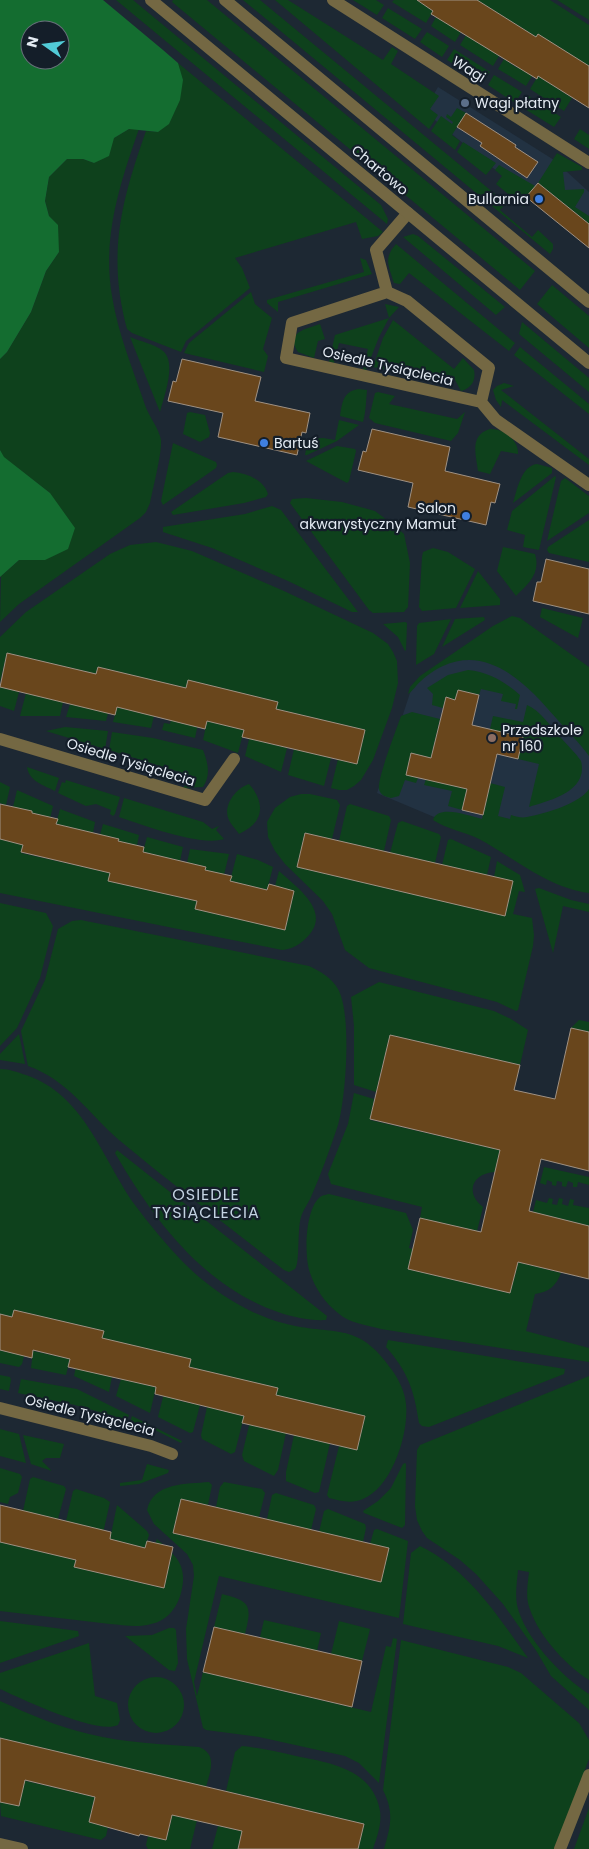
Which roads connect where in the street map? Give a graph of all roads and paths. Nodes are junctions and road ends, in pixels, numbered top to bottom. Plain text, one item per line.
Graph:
1 (151, 0) edge
2 (225, 0) edge
3 (333, 0) edge
4 (589, 163) edge
5 (408, 214) junction
6 (387, 292) junction
7 (589, 301) edge
8 (589, 363) edge
9 (481, 402) junction
10 (589, 485) edge
11 (0, 739) edge
12 (234, 759) dead end
13 (0, 1408) edge
14 (172, 1454) dead end
15 (589, 1776) edge
16 (0, 1844) edge
17 (22, 1849) edge
18 (560, 1849) edge

1 - 5 street, Chartowo
2 - 7 street
3 - 4 street, Wagi
5 - 6 street
5 - 8 street, Chartowo
6 - 9 street
6 - 9 street, Osiedle Tysiąclecia
9 - 10 street
11 - 12 street, Osiedle Tysiąclecia
13 - 14 street, Osiedle Tysiąclecia
15 - 18 street
16 - 17 street

